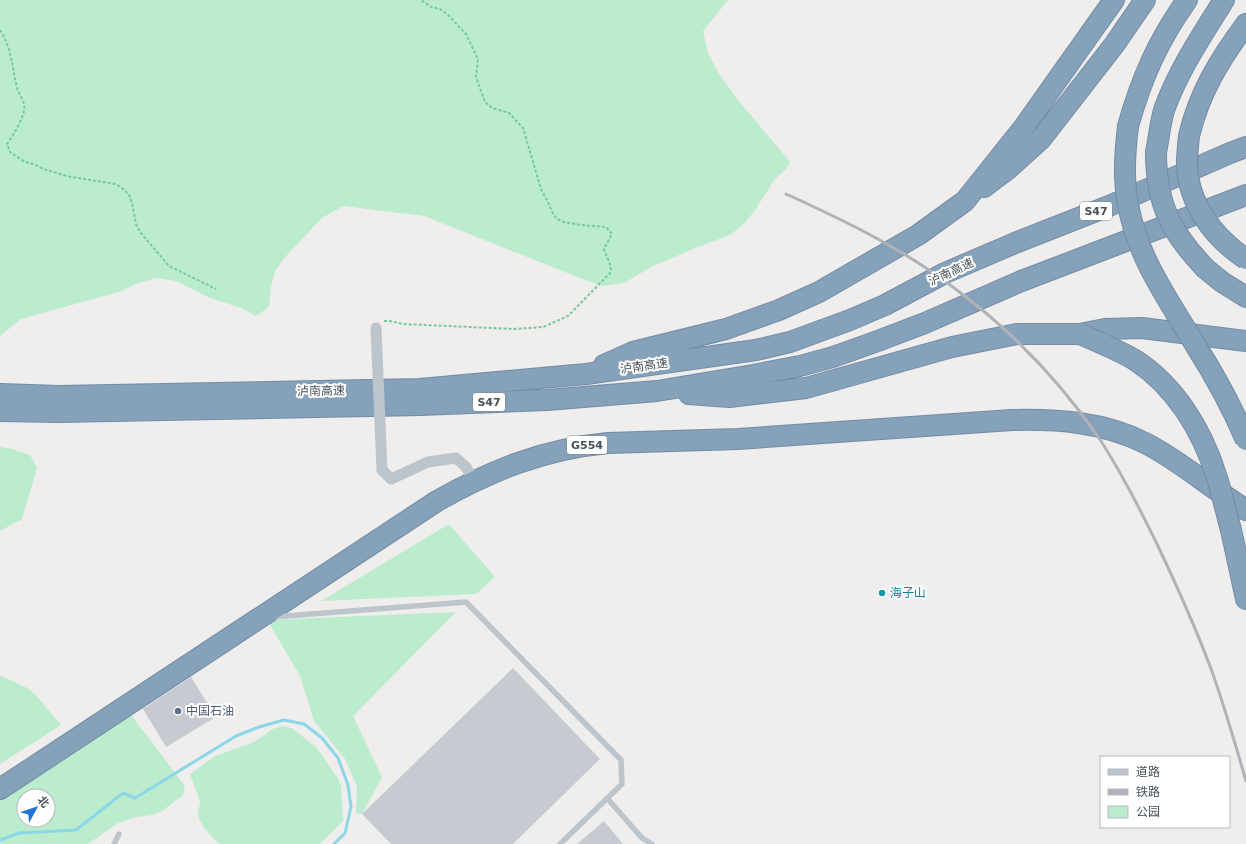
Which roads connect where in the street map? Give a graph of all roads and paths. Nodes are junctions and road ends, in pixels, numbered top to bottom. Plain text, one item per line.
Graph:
1 (421, 0) edge
2 (1114, 0) edge
3 (1146, 0) edge
4 (1187, 0) edge
5 (1224, 0) edge
6 (1246, 24) edge
7 (0, 30) edge
8 (1246, 147) edge
9 (1246, 195) edge
10 (965, 201) junction
11 (1246, 259) edge
12 (216, 289) dead end
13 (1246, 297) edge
14 (376, 328) joint
15 (1080, 334) junction
16 (1246, 341) edge
17 (586, 374) junction
18 (657, 391) junction
19 (0, 394) edge
20 (0, 411) edge
21 (1246, 440) edge
22 (474, 481) junction
23 (1246, 510) edge
24 (1246, 599) edge
25 (261, 617) junction
26 (0, 789) edge
27 (607, 798) junction
28 (119, 834) dead end
29 (114, 844) edge
30 (560, 844) edge
31 (652, 844) edge

1 - 14 path
2 - 10 highway
3 - 10 highway
4 - 21 highway, bridge
5 - 13 highway, bridge
6 - 11 highway, bridge
7 - 12 path
8 - 17 highway, 泸南高速 / S47, bridge
9 - 18 highway, 泸南高速 / S47, bridge
10 - 17 highway
14 - 22 street, bridge
15 - 16 highway, bridge
15 - 18 highway
15 - 24 highway, bridge
17 - 19 highway, 泸南高速 / S47
18 - 20 highway, 泸南高速 / S47
22 - 23 highway, G554
22 - 25 highway, G554
25 - 26 highway, G554
25 - 27 lane
27 - 30 lane
27 - 31 lane
28 - 29 lane

